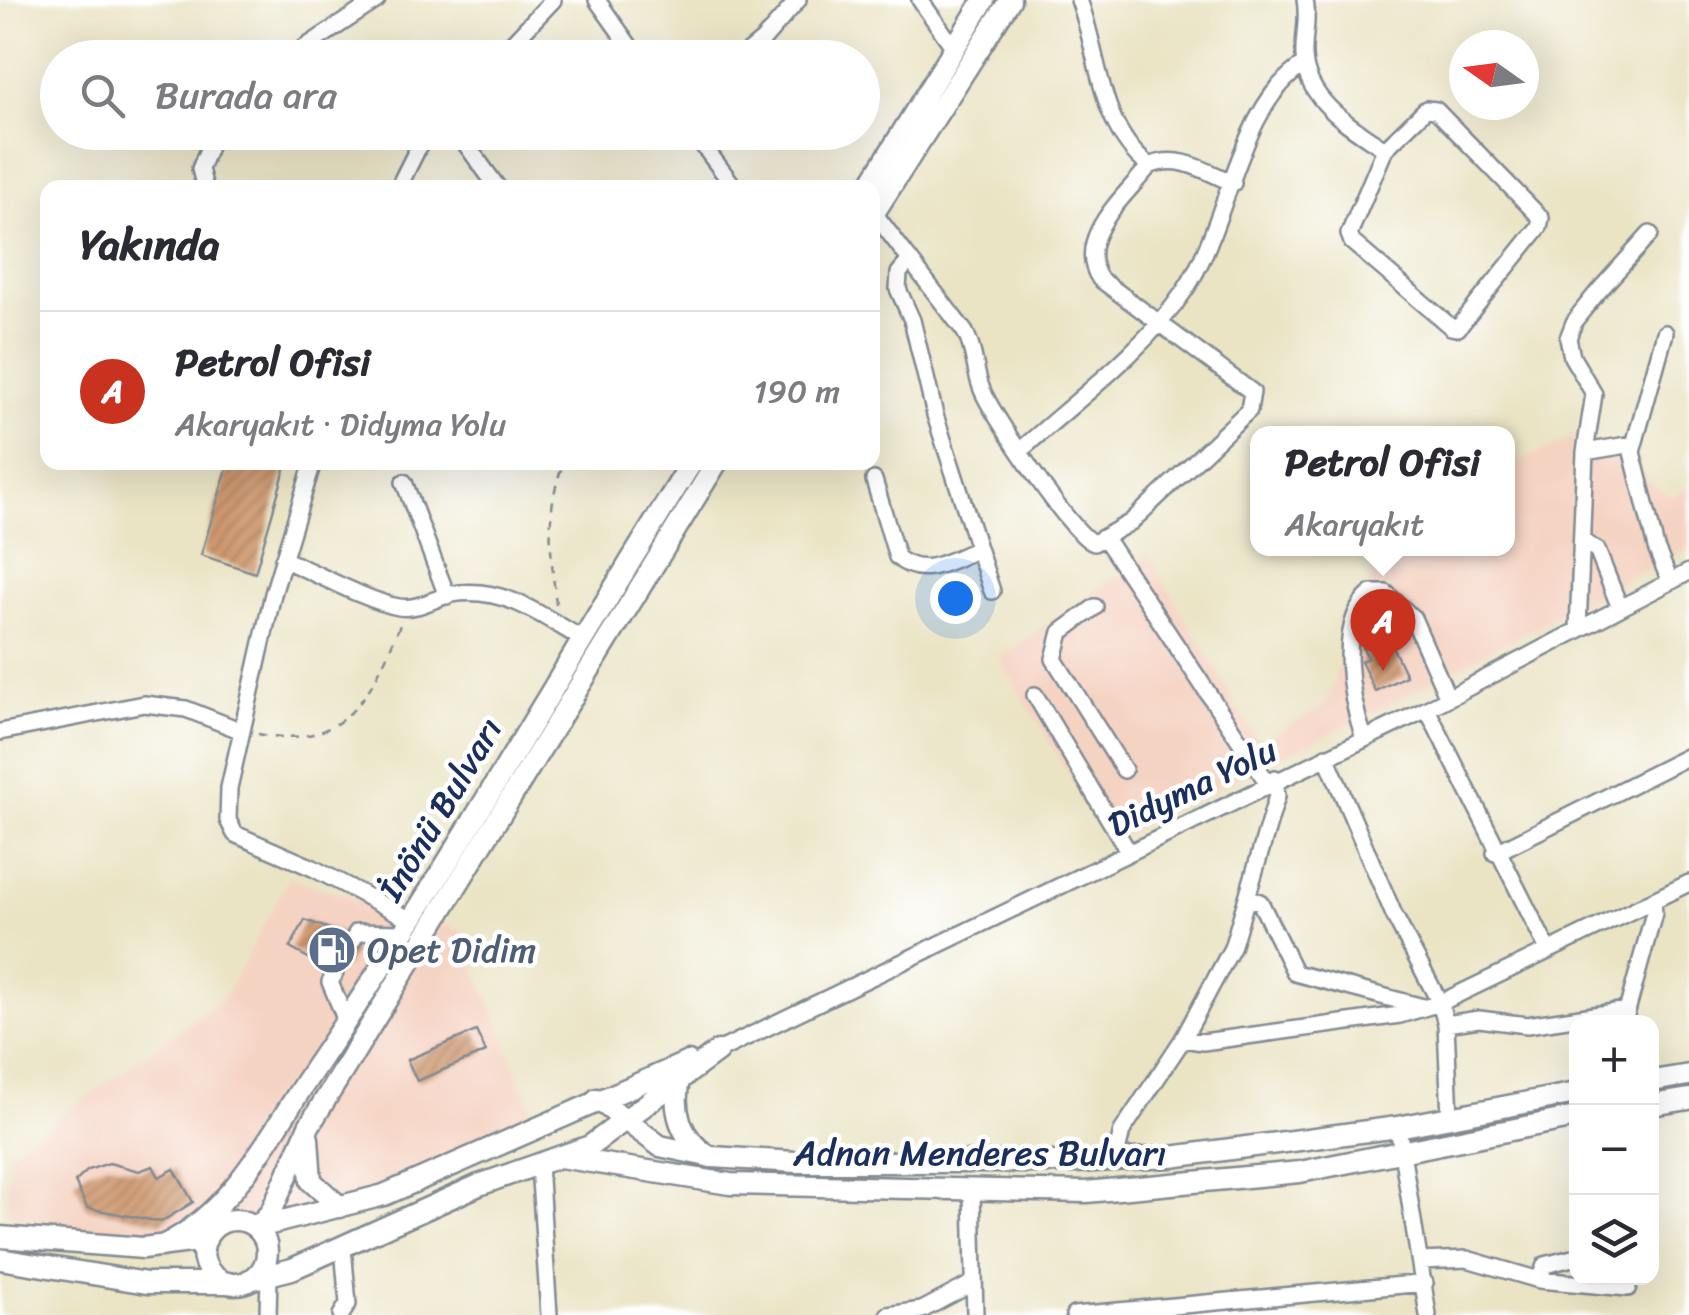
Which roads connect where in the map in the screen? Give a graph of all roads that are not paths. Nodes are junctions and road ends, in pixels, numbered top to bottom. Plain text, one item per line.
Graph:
1 (377, 0) edge
2 (553, 0) edge
3 (597, 0) edge
4 (798, 0) edge
5 (920, 0) edge
6 (984, 0) edge
7 (1010, 0) edge
8 (1079, 0) edge
9 (1305, 0) edge
10 (317, 40) edge
11 (515, 40) edge
12 (625, 40) edge
13 (763, 40) edge
14 (954, 48) junction
15 (1304, 64) junction
16 (1385, 149) junction
17 (208, 150) edge
18 (417, 150) edge
19 (470, 150) edge
20 (706, 150) edge
21 (1149, 166) junction
22 (203, 180) edge
23 (402, 180) edge
24 (492, 180) edge
25 (729, 180) edge
26 (873, 180) edge
27 (1233, 183) junction
28 (880, 206) edge
29 (880, 222) edge
30 (1650, 234) dead end
31 (910, 260) junction
32 (1160, 321) junction
33 (1665, 334) dead end
34 (1633, 444) junction
35 (1021, 450) junction
36 (1585, 452) junction
37 (311, 470) edge
38 (687, 470) edge
39 (712, 470) edge
40 (874, 480) dead end
41 (404, 482) dead end
42 (1106, 538) junction
43 (1582, 541) junction
44 (978, 548) junction
45 (283, 559) junction
46 (1689, 572) edge
47 (1670, 582) junction
48 (992, 591) dead end
49 (447, 596) junction
50 (1095, 607) dead end
51 (1620, 608) junction
52 (1578, 630) junction
53 (582, 639) junction
54 (1034, 695) dead end
55 (1448, 698) junction
56 (1081, 705) junction
57 (1426, 709) junction
58 (1052, 725) junction
59 (242, 731) junction
60 (0, 732) edge
61 (1364, 738) junction
62 (1326, 756) junction
63 (1689, 756) edge
64 (1124, 770) dead end
65 (1271, 780) junction
66 (1128, 851) junction
67 (1496, 853) junction
68 (1689, 883) edge
69 (1248, 898) junction
70 (1652, 902) junction
71 (407, 926) junction
72 (353, 940) dead end
73 (1548, 950) junction
74 (335, 973) tunnel mouth
75 (1431, 1005) junction
76 (1626, 1015) edge
77 (346, 1021) junction
78 (1569, 1021) edge
79 (1446, 1024) junction
80 (1183, 1040) junction
81 (718, 1051) junction
82 (1689, 1075) edge
83 (680, 1077) junction
84 (1659, 1081) edge
85 (1569, 1094) edge
86 (596, 1099) junction
87 (1689, 1100) edge
88 (1658, 1105) edge
89 (1450, 1116) junction
90 (1569, 1118) edge
91 (628, 1121) junction
92 (550, 1122) junction
93 (309, 1126) junction
94 (1398, 1127) junction
95 (1404, 1149) junction
96 (560, 1157) junction
97 (712, 1158) junction
98 (1115, 1160) junction
99 (539, 1164) junction
100 (236, 1184) junction
101 (972, 1192) junction
102 (340, 1208) junction
103 (223, 1222) junction
104 (256, 1228) junction
105 (0, 1236) edge
106 (206, 1240) junction
107 (162, 1246) junction
108 (343, 1248) junction
109 (0, 1260) edge
110 (1569, 1260) edge
111 (1422, 1261) junction
112 (249, 1280) junction
113 (1539, 1280) junction
114 (973, 1283) junction
115 (1425, 1283) junction
116 (1628, 1288) dead end
117 (1183, 1310) edge
118 (268, 1315) edge
119 (341, 1315) edge
120 (549, 1315) edge
121 (888, 1315) edge
122 (974, 1315) edge
123 (1074, 1315) edge
124 (1428, 1315) edge

1 - 10 street
2 - 11 street
3 - 12 street
4 - 13 street
5 - 14 street
6 - 14 main road
7 - 28 main road
8 - 21 street
9 - 15 street
14 - 26 main road
15 - 16 street
15 - 27 street
16 - 16 street
17 - 22 street
18 - 23 street
19 - 24 street
20 - 25 street
21 - 27 street
21 - 32 street
27 - 32 street
29 - 31 street
30 - 36 street
31 - 35 street
31 - 44 street
32 - 35 street
32 - 42 street
33 - 34 street
34 - 36 street
34 - 47 street
35 - 42 street
36 - 43 street
37 - 45 street
38 - 53 main road, İnönü Bulvarı
39 - 93 main road, İnönü Bulvarı
40 - 44 street
41 - 49 street
42 - 65 street
43 - 51 street
43 - 52 street
44 - 48 street
45 - 49 street
45 - 59 street
46 - 47 street, Didyma Yolu
47 - 51 street, Didyma Yolu
49 - 53 street
50 - 56 street
51 - 52 street, Didyma Yolu
52 - 55 street, Didyma Yolu
53 - 71 main road, İnönü Bulvarı
54 - 58 street
55 - 57 street, Didyma Yolu
55 - 61 street
56 - 58 street
56 - 64 street
57 - 61 street, Didyma Yolu
57 - 67 street
58 - 66 street
59 - 60 street
59 - 71 street
61 - 62 street, Didyma Yolu
62 - 65 street, Didyma Yolu
62 - 75 street
63 - 67 street
65 - 66 street, Didyma Yolu
65 - 69 street
66 - 81 street, Didyma Yolu
67 - 73 street
68 - 70 street
69 - 75 street
69 - 80 street
70 - 73 street
70 - 76 street
71 - 72 street
71 - 77 main road, İnönü Bulvarı
73 - 75 street
74 - 77 street
75 - 79 street
75 - 80 street
77 - 100 main road, İnönü Bulvarı
78 - 79 street
79 - 89 street
80 - 98 street
81 - 83 main road
81 - 86 main road
82 - 84 main road
83 - 91 main road
83 - 97 main road
85 - 89 main road, Adnan Menderes Bulvarı
86 - 91 main road, Adnan Menderes Bulvarı
86 - 92 main road
87 - 88 main road
89 - 94 main road, Adnan Menderes Bulvarı
90 - 95 main road, Adnan Menderes Bulvarı
91 - 96 main road
91 - 97 main road, Adnan Menderes Bulvarı
92 - 96 main road
92 - 102 main road
93 - 102 main road
93 - 104 main road, İnönü Bulvarı
94 - 95 street
94 - 98 main road, Adnan Menderes Bulvarı
95 - 101 main road, Adnan Menderes Bulvarı
95 - 111 street
96 - 99 main road
96 - 101 main road, Adnan Menderes Bulvarı
97 - 98 main road, Adnan Menderes Bulvarı
99 - 108 main road
99 - 120 street
100 - 103 main road
100 - 107 main road
101 - 114 street
102 - 104 main road
103 - 104 main road
103 - 106 main road
104 - 112 main road
105 - 107 main road
106 - 107 main road
106 - 112 main road
108 - 112 main road
108 - 119 street
109 - 112 main road
110 - 113 street
111 - 113 street
111 - 115 street
112 - 118 street
113 - 116 street
114 - 121 street
114 - 122 street
115 - 117 street
115 - 124 street
117 - 123 street

